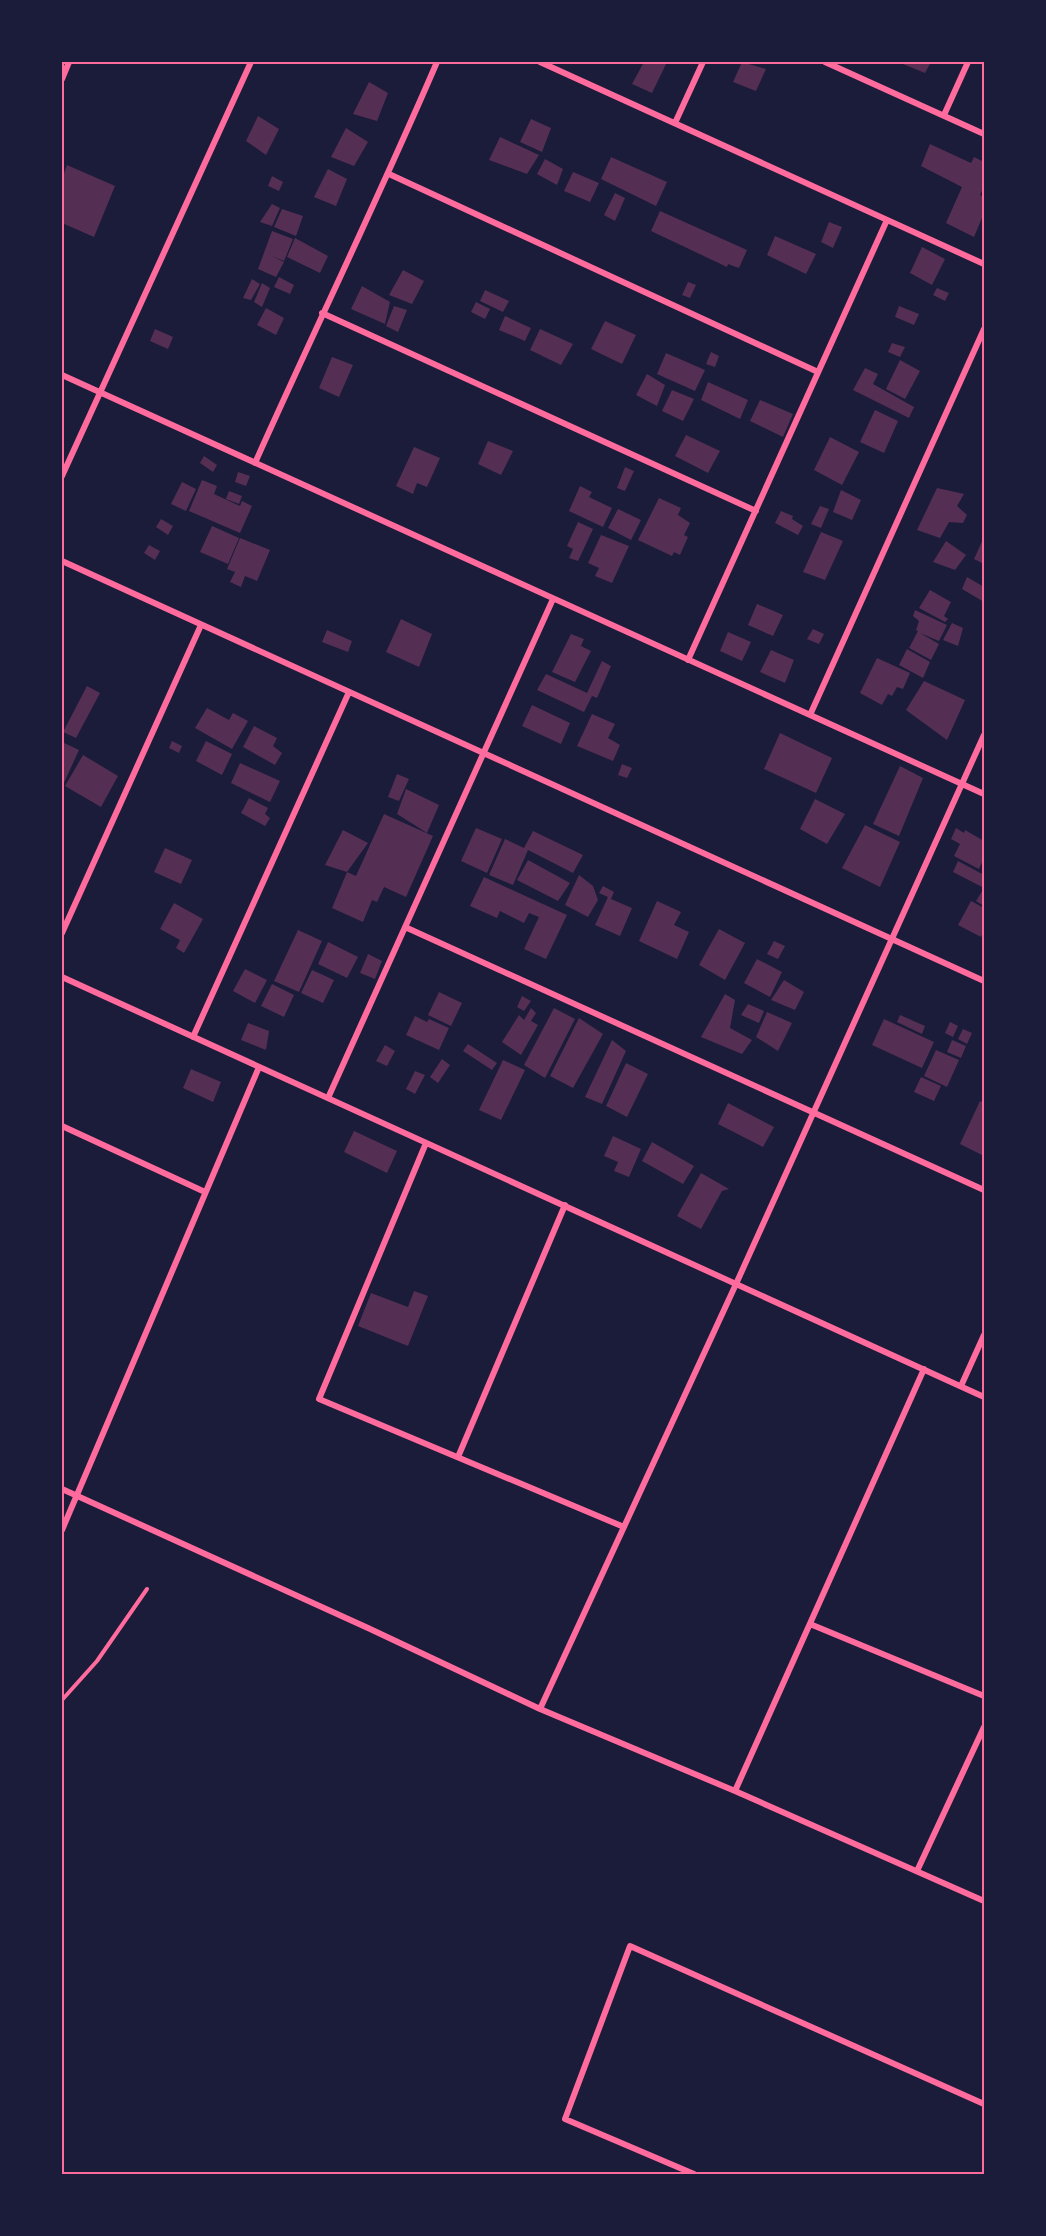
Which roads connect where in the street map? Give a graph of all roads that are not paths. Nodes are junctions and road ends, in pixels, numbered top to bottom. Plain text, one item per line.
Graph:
1 (69, 62) edge
2 (251, 62) edge
3 (437, 62) edge
4 (540, 62) edge
5 (703, 62) edge
6 (825, 62) edge
7 (968, 62) edge
8 (833, 63) edge
9 (62, 79) edge
10 (944, 115) junction
11 (675, 123) junction
12 (984, 134) edge
13 (389, 174) junction
14 (887, 220) junction
15 (984, 264) edge
16 (322, 314) junction
17 (984, 329) edge
18 (818, 372) junction
19 (62, 375) edge
20 (99, 392) junction
21 (255, 463) junction
22 (62, 476) edge
23 (756, 511) junction
24 (62, 561) edge
25 (554, 599) junction
26 (201, 625) junction
27 (688, 660) junction
28 (349, 692) junction
29 (810, 715) junction
30 (984, 735) edge
31 (484, 753) junction
32 (962, 784) junction
33 (984, 794) edge
34 (405, 927) junction
35 (62, 933) edge
36 (892, 939) junction
37 (62, 977) edge
38 (984, 981) edge
39 (193, 1036) junction
40 (259, 1067) junction
41 (328, 1098) junction
42 (814, 1113) junction
43 (62, 1126) edge
44 (426, 1143) junction
45 (984, 1190) edge
46 (205, 1192) junction
47 (564, 1205) junction
48 (736, 1284) junction
49 (984, 1335) edge
50 (924, 1369) junction
51 (961, 1386) junction
52 (984, 1397) edge
53 (458, 1457) junction
54 (62, 1489) edge
55 (75, 1495) junction
56 (624, 1527) junction
57 (62, 1530) edge
58 (810, 1624) junction
59 (984, 1696) edge
60 (540, 1709) junction
61 (984, 1727) edge
62 (735, 1791) junction
63 (917, 1871) junction
64 (984, 1901) edge
65 (984, 2103) edge
66 (694, 2175) edge

1 - 9 street
2 - 20 street
3 - 13 street
4 - 11 street
5 - 11 street
6 - 8 street
7 - 10 street
8 - 10 street
10 - 12 street
11 - 14 street
13 - 16 street
13 - 18 street
14 - 15 street
14 - 18 street
16 - 21 street
16 - 23 street
17 - 29 street
18 - 23 street
19 - 20 street
20 - 21 street
20 - 22 street
21 - 25 street
23 - 27 street
24 - 26 street
25 - 27 street
25 - 31 street
26 - 28 street
26 - 35 street
27 - 29 street
28 - 31 street
28 - 39 street
29 - 32 street
30 - 32 street
31 - 34 street
31 - 36 street
32 - 33 street
32 - 36 street
34 - 41 street
34 - 42 street
36 - 38 street
36 - 42 street
37 - 39 street
39 - 40 street
40 - 41 street
40 - 46 street
41 - 44 street
42 - 45 street
42 - 48 street
43 - 46 street
44 - 47 street
44 - 53 street
46 - 55 street
47 - 48 street
47 - 53 street
48 - 50 street
48 - 56 street
49 - 51 street
50 - 51 street
50 - 58 street
51 - 52 street
53 - 56 street
54 - 55 street
55 - 57 street
55 - 60 street
56 - 60 street
58 - 59 street
58 - 62 street
60 - 62 street
61 - 63 street
62 - 63 street
63 - 64 street
65 - 66 street

